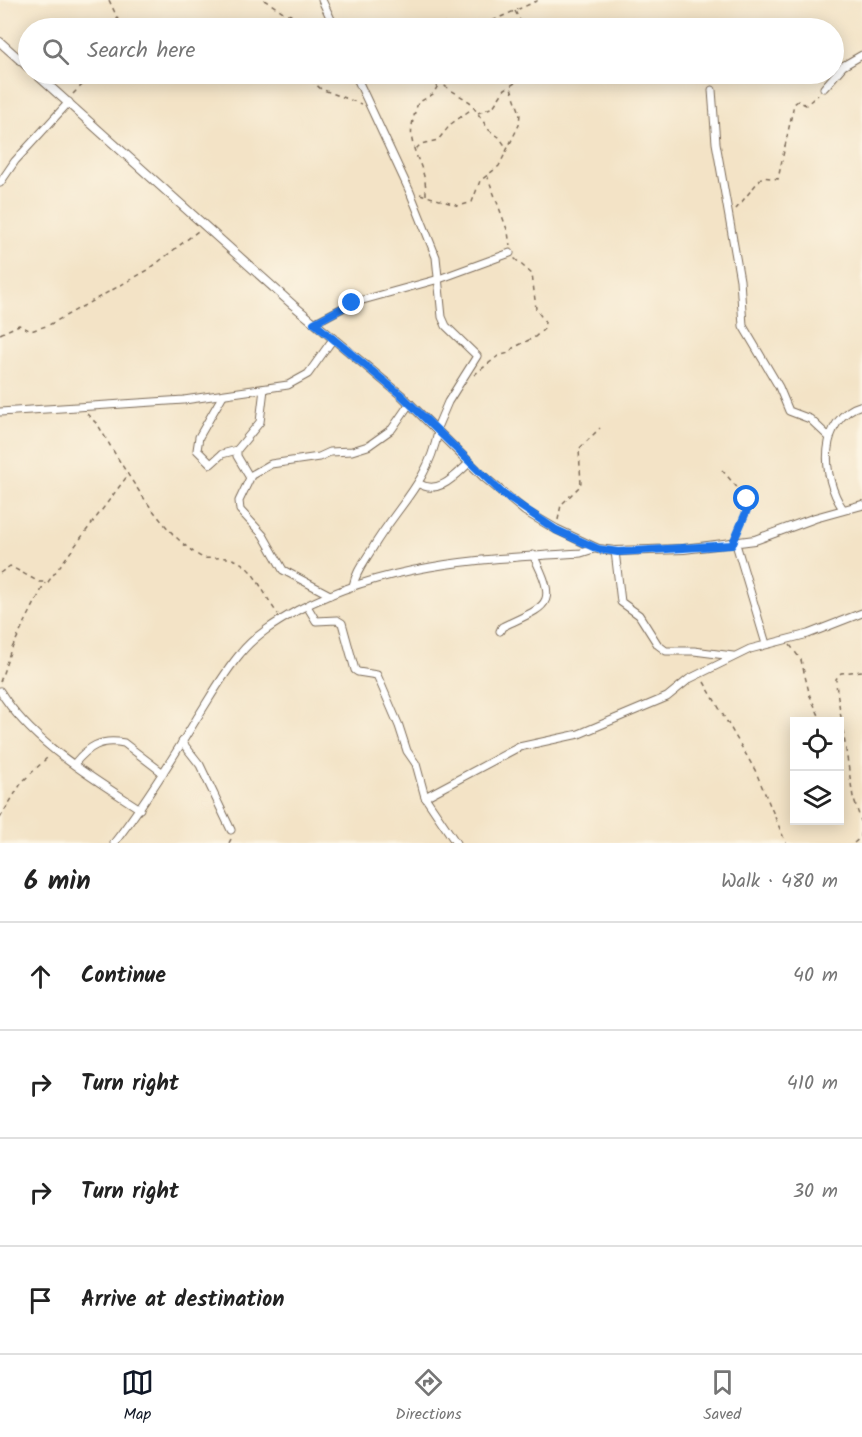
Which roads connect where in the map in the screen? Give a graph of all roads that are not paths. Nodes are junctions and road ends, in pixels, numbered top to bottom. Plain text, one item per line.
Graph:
1 (322, 0) edge
2 (330, 18) edge
3 (0, 42) edge
4 (862, 55) edge
5 (18, 58) edge
6 (844, 65) edge
7 (48, 84) edge
8 (360, 84) edge
9 (827, 84) edge
10 (824, 88) road end
11 (712, 90) dead end
12 (69, 102) junction
13 (0, 183) edge
14 (510, 254) road end
15 (439, 279) junction
16 (314, 323) junction
17 (333, 339) junction
18 (264, 389) junction
19 (223, 395) junction
20 (410, 403) junction
21 (862, 405) edge
22 (0, 412) edge
23 (437, 431) junction
24 (829, 437) junction
25 (237, 450) junction
26 (469, 463) junction
27 (250, 476) junction
28 (418, 483) junction
29 (862, 505) edge
30 (843, 509) junction
31 (734, 544) junction
32 (597, 548) junction
33 (615, 551) junction
34 (533, 555) junction
35 (353, 586) junction
36 (330, 595) junction
37 (307, 606) junction
38 (862, 613) edge
39 (500, 631) dead end
40 (766, 644) junction
41 (733, 656) junction
42 (0, 691) edge
43 (182, 742) junction
44 (74, 764) junction
45 (163, 773) junction
46 (425, 797) junction
47 (140, 809) junction
48 (231, 830) dead end
49 (114, 843) edge
50 (456, 843) edge

1 - 2 street
3 - 5 street
4 - 6 street
7 - 12 street
8 - 15 street
9 - 10 street
11 - 24 street
12 - 13 street
12 - 16 street
14 - 15 street
15 - 16 street
15 - 23 street
16 - 17 street
17 - 18 street
17 - 20 street
18 - 19 street
18 - 25 street
19 - 22 street
19 - 25 street
20 - 23 street
20 - 27 street
21 - 24 street
23 - 26 street
23 - 28 street
24 - 30 street
25 - 27 street
26 - 28 street
26 - 32 street
27 - 36 street
28 - 35 street
29 - 30 street
30 - 31 street
31 - 33 street
31 - 40 street
32 - 33 street
32 - 34 street
33 - 41 street
34 - 35 street
34 - 39 street
35 - 36 street
36 - 37 street
37 - 43 street
37 - 46 street
38 - 40 street
40 - 41 street
41 - 46 street
42 - 44 street
43 - 45 street
43 - 48 street
44 - 45 street
44 - 47 street
45 - 47 street
46 - 50 street
47 - 49 street

